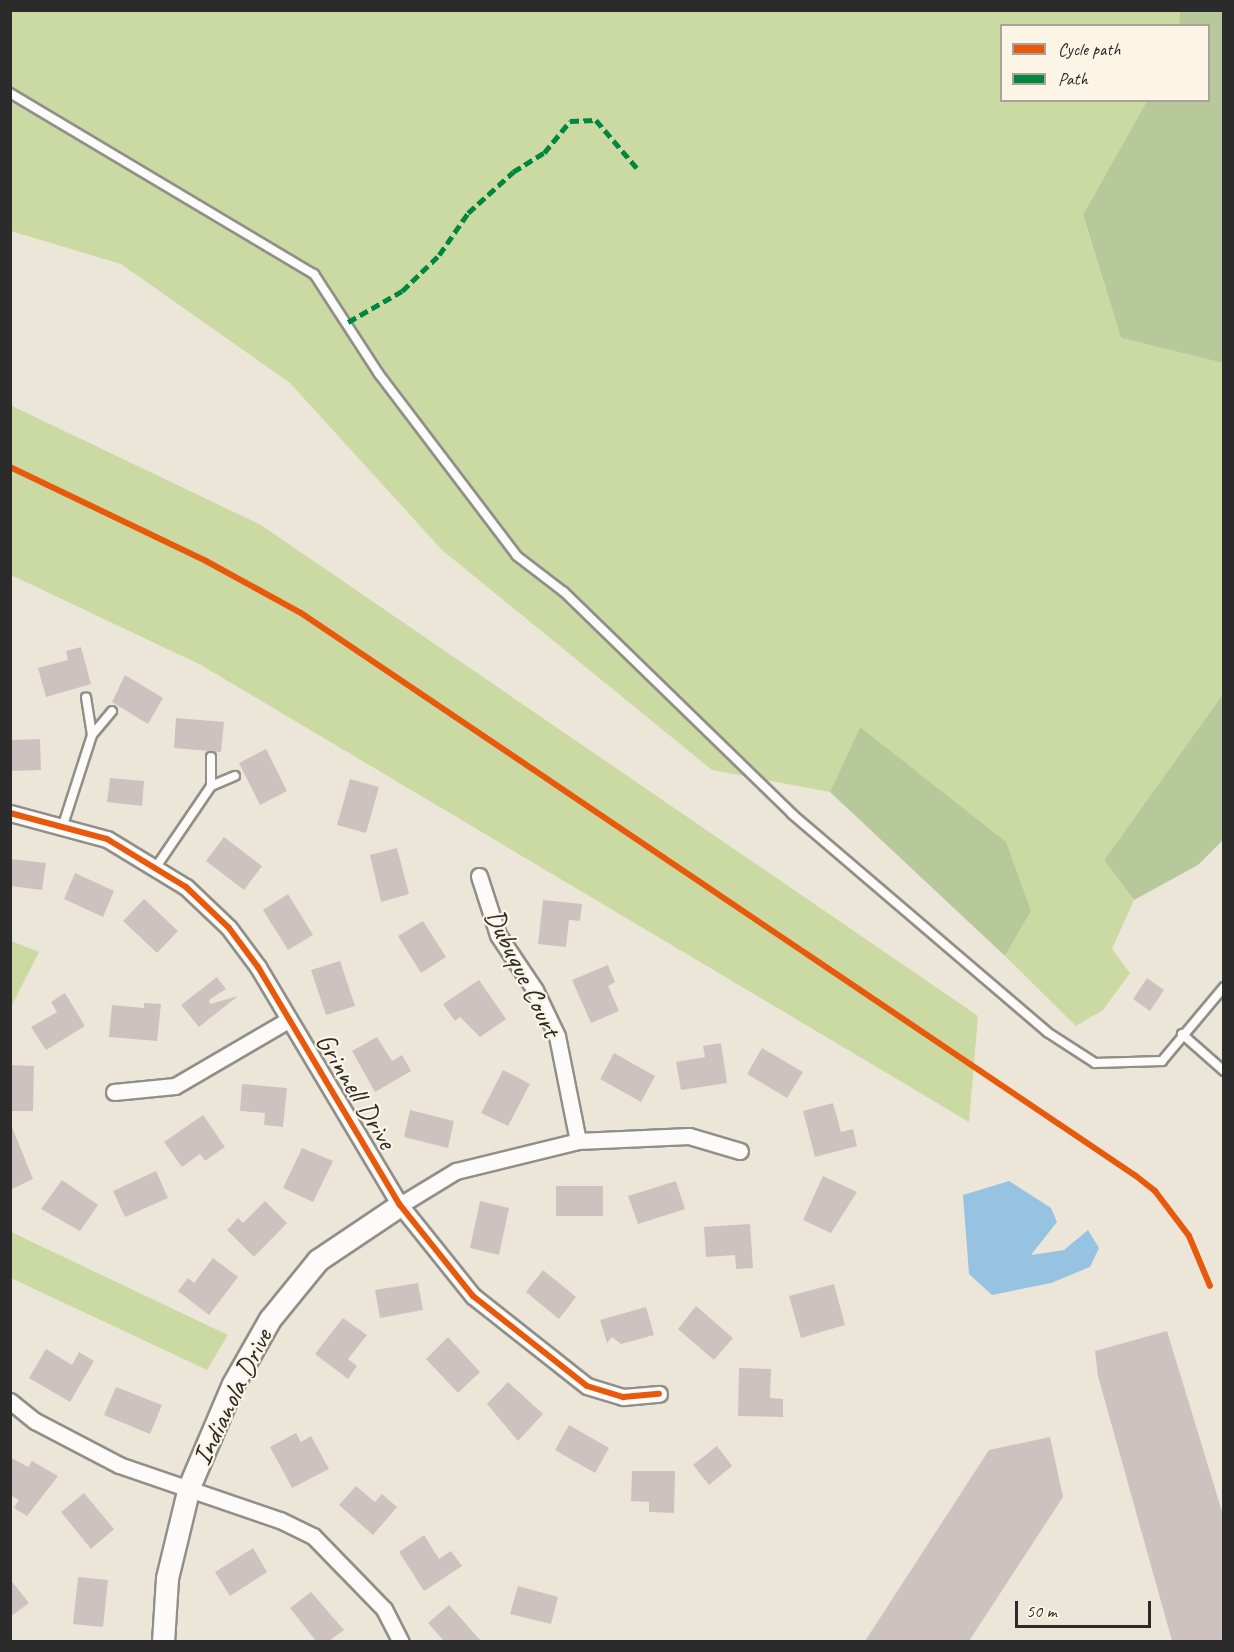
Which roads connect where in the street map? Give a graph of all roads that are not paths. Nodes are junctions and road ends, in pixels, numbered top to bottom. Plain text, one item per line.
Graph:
1 (10, 93) edge
2 (86, 698) dead end
3 (112, 711) dead end
4 (92, 735) junction
5 (211, 757) dead end
6 (235, 776) dead end
7 (211, 786) junction
8 (10, 813) edge
9 (63, 825) junction
10 (156, 867) junction
11 (479, 876) dead end
12 (1224, 987) edge
13 (288, 1020) junction
14 (1182, 1035) junction
15 (1224, 1071) edge
16 (114, 1092) dead end
17 (578, 1141) junction
18 (740, 1151) dead end
19 (400, 1205) junction
20 (659, 1394) dead end
21 (10, 1401) edge
22 (189, 1487) junction
23 (163, 1641) edge
24 (401, 1641) edge

1 - 14 lane
2 - 4 lane
3 - 4 lane
4 - 9 lane
5 - 7 lane
6 - 7 lane
7 - 10 lane
8 - 9 street, Grinnell Drive
9 - 10 street, Grinnell Drive
10 - 13 street, Grinnell Drive
11 - 17 street, Dubuque Court
12 - 14 lane
13 - 16 street
13 - 19 street, Grinnell Drive
14 - 15 lane
17 - 18 street, Indianola Drive
17 - 19 street, Indianola Drive
19 - 20 street, Grinnell Drive
19 - 22 street, Indianola Drive
21 - 22 street
22 - 23 street, Indianola Drive
22 - 24 street

